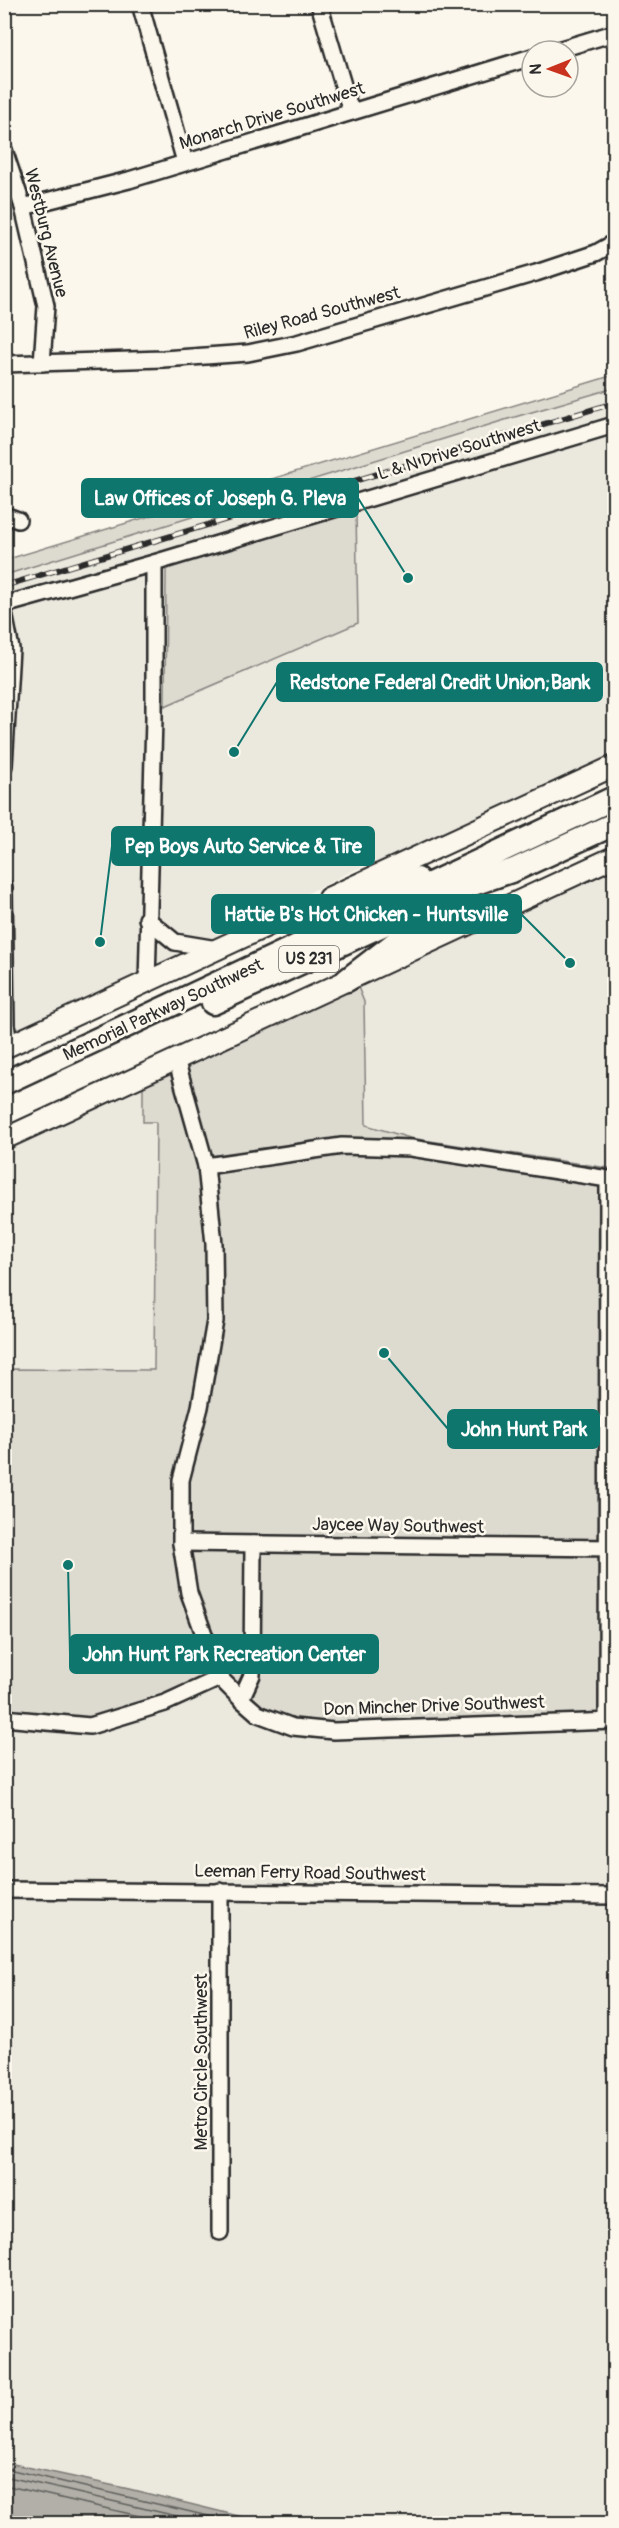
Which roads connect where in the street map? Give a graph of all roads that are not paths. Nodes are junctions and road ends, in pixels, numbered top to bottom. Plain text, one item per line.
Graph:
1 (140, 4) edge
2 (319, 4) edge
3 (615, 33) edge
4 (580, 43) edge
5 (520, 61) edge
6 (351, 112) junction
7 (4, 150) edge
8 (185, 162) junction
9 (23, 207) junction
10 (610, 246) edge
11 (42, 363) junction
12 (4, 364) edge
13 (615, 425) edge
14 (154, 562) junction
15 (4, 605) edge
16 (4, 613) edge
17 (4, 766) edge
18 (615, 766) edge
19 (615, 798) edge
20 (615, 824) edge
21 (615, 857) edge
22 (514, 870) junction
23 (457, 872) junction
24 (4, 887) edge
25 (147, 919) junction
26 (281, 920) junction
27 (217, 949) junction
28 (347, 980) junction
29 (147, 983) junction
30 (7, 1047) edge
31 (176, 1059) junction
32 (4, 1083) edge
33 (4, 1099) edge
34 (4, 1139) edge
35 (206, 1166) junction
36 (611, 1179) edge
37 (181, 1543) junction
38 (253, 1544) junction
39 (610, 1548) edge
40 (220, 1678) junction
41 (241, 1699) junction
42 (4, 1718) edge
43 (611, 1720) edge
44 (4, 1890) edge
45 (220, 1892) junction
46 (615, 1896) edge
47 (220, 2232) dead end

1 - 8 street
2 - 6 street
3 - 4 street
5 - 6 street, Monarch Drive Southwest
6 - 8 street, Monarch Drive Southwest
7 - 9 street, Westburg Avenue
8 - 9 street, Monarch Drive Southwest
9 - 11 street, Westburg Avenue
10 - 11 street, Riley Road Southwest
11 - 12 street, Riley Road Southwest
13 - 14 street, L & N Drive Southwest
14 - 15 street, L & N Drive Southwest
14 - 25 street
16 - 17 street
18 - 26 main road
19 - 23 highway, Memorial Parkway Southwest / US 231
20 - 22 highway, Memorial Parkway Southwest / US 231
21 - 28 main road
22 - 28 highway
22 - 33 highway, Memorial Parkway Southwest / US 231
23 - 26 highway
23 - 32 highway, Memorial Parkway Southwest / US 231
24 - 30 street
25 - 27 street
25 - 29 street
26 - 27 main road
27 - 29 main road
28 - 31 main road
29 - 30 main road
31 - 34 main road
31 - 35 street, Don Mincher Drive Southwest
35 - 36 street
35 - 37 street, Don Mincher Drive Southwest
36 - 39 street
37 - 38 street, Jaycee Way Southwest
37 - 40 street, Don Mincher Drive Southwest
38 - 39 street, Jaycee Way Southwest
38 - 41 street
39 - 43 street
40 - 41 street, Don Mincher Drive Southwest
40 - 42 street
41 - 43 street, Don Mincher Drive Southwest
44 - 45 street, Leeman Ferry Road Southwest
45 - 46 street, Leeman Ferry Road Southwest
45 - 47 street, Metro Circle Southwest

